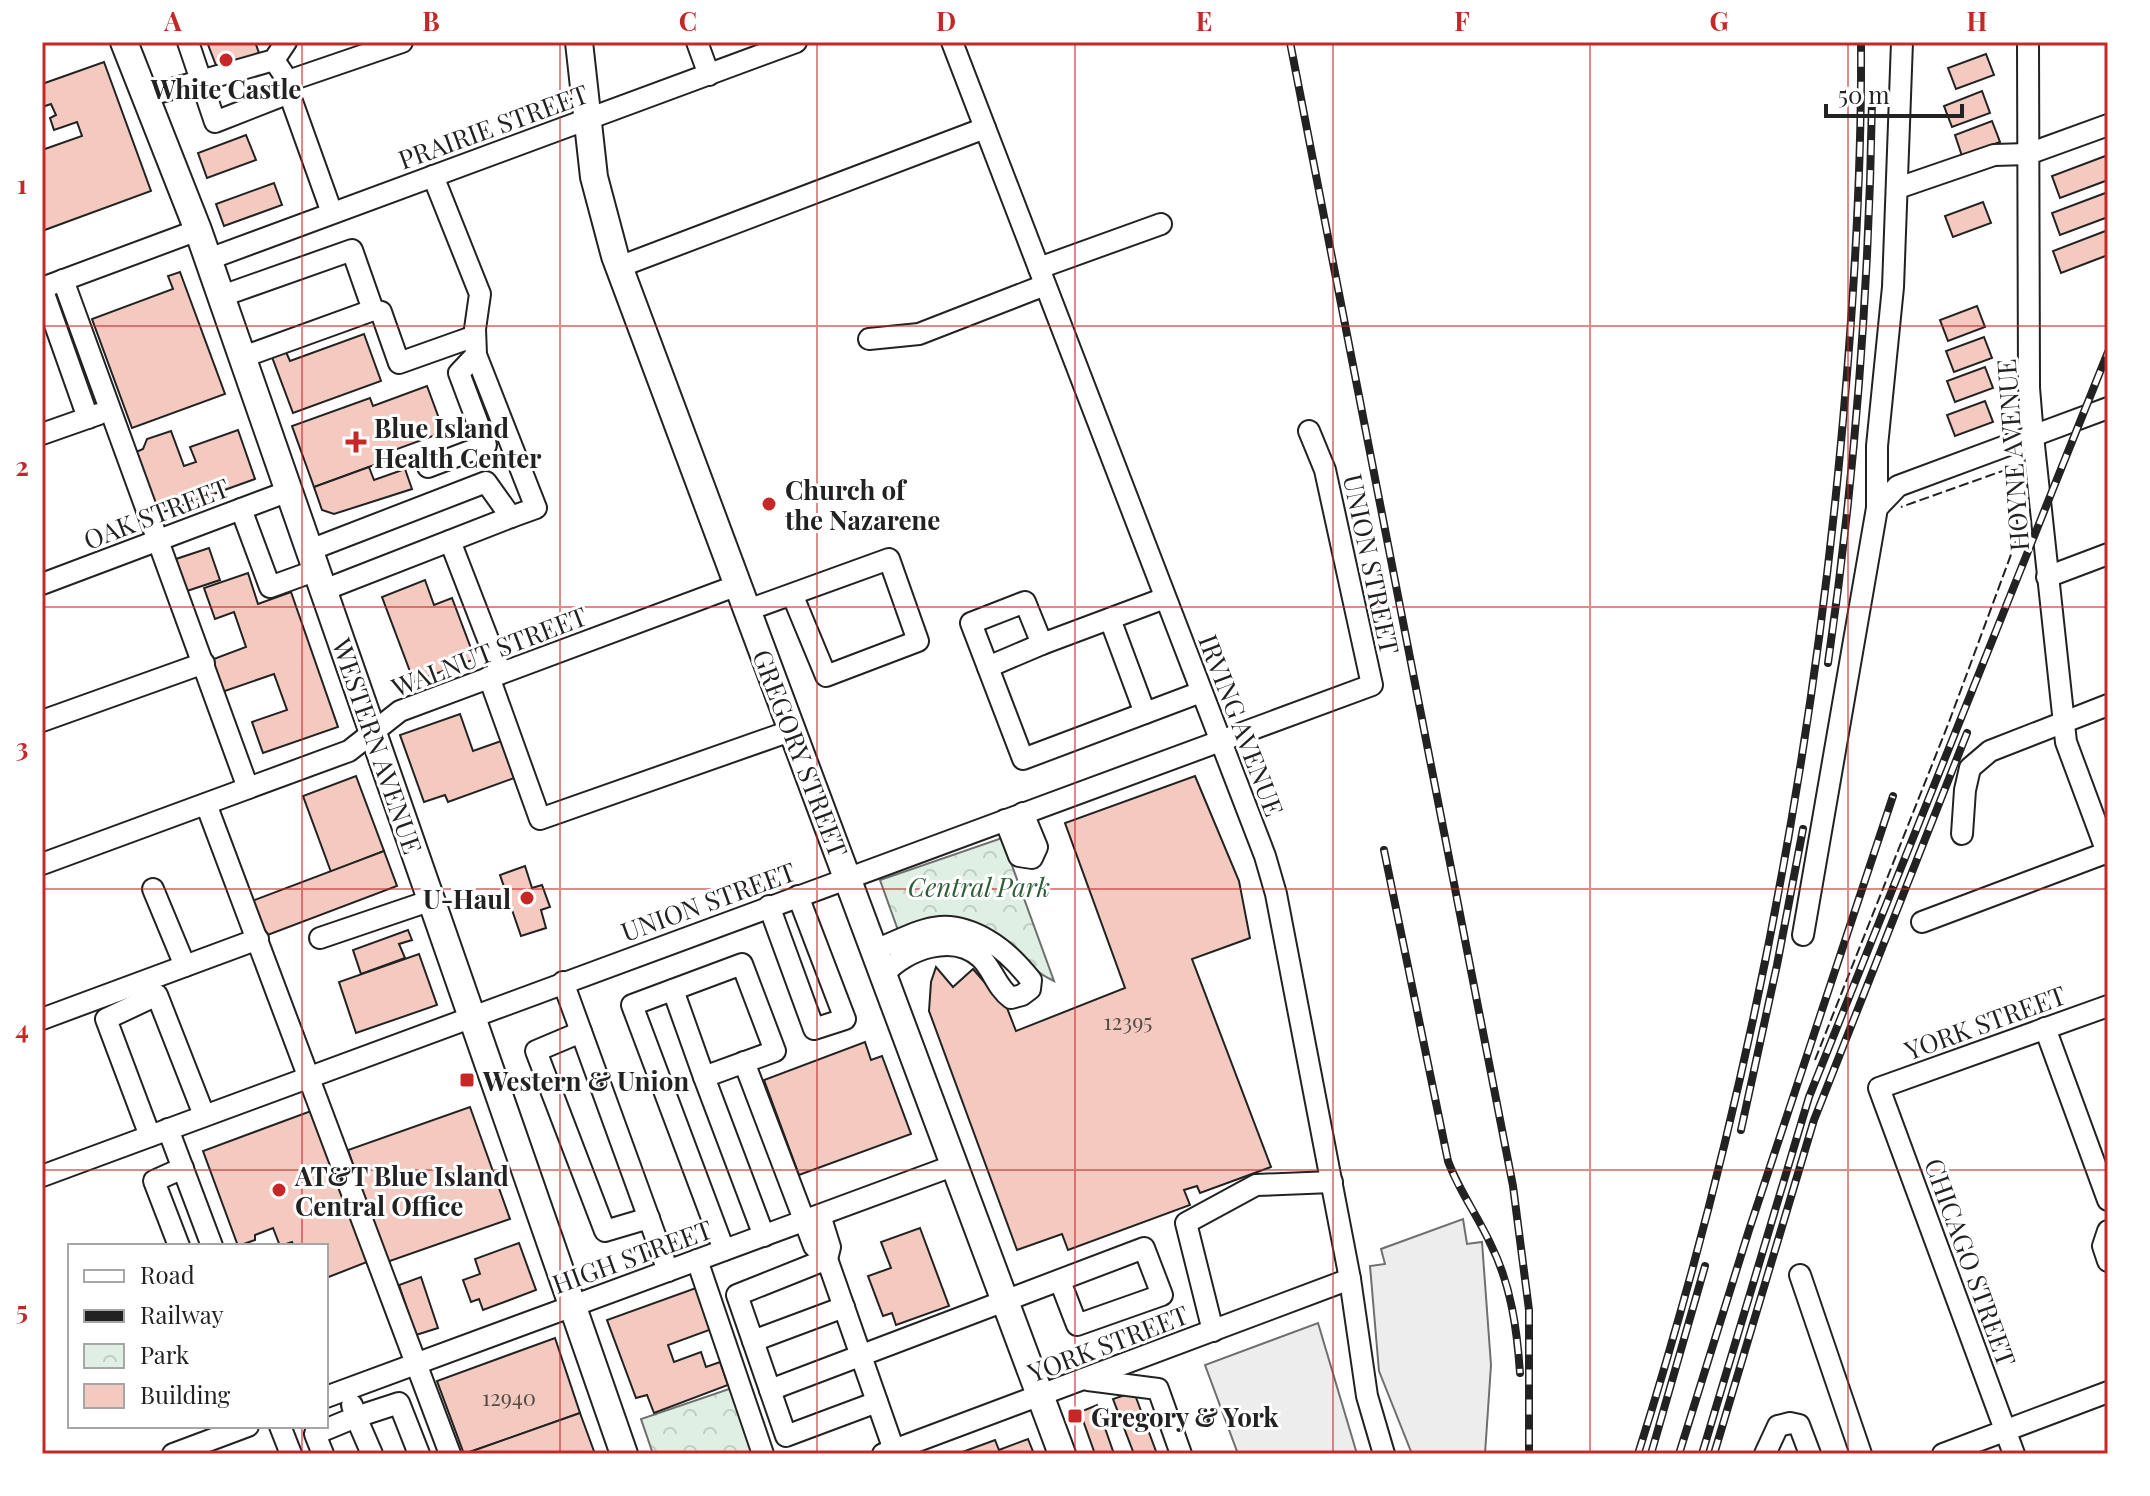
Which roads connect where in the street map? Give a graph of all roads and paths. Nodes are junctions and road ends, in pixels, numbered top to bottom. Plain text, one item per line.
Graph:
1 (124, 42) edge
2 (188, 42) edge
3 (286, 42) edge
4 (402, 42) edge
5 (579, 42) edge
6 (697, 42) edge
7 (796, 42) edge
8 (952, 42) edge
9 (1902, 42) edge
10 (2028, 42) edge
11 (274, 60) junction
12 (709, 75) junction
13 (201, 82) junction
14 (288, 87) junction
15 (147, 96) junction
16 (586, 119) junction
17 (2108, 125) edge
18 (985, 128) junction
19 (2028, 154) junction
20 (433, 176) junction
21 (1898, 188) junction
22 (332, 213) junction
23 (1161, 224) dead end
24 (198, 230) junction
25 (209, 259) junction
26 (619, 267) junction
27 (1042, 277) junction
28 (63, 280) junction
29 (42, 288) edge
30 (222, 296) junction
31 (373, 310) junction
32 (869, 339) dead end
33 (476, 345) junction
34 (243, 357) junction
35 (2108, 408) edge
36 (111, 410) junction
37 (88, 418) junction
38 (1309, 431) dead end
39 (42, 434) edge
40 (2033, 436) junction
41 (428, 467) dead end
42 (289, 491) junction
43 (1877, 508) junction
44 (241, 509) junction
45 (511, 517) junction
46 (159, 540) junction
47 (450, 541) junction
48 (2108, 554) edge
49 (317, 570) junction
50 (2047, 577) junction
51 (42, 584) edge
52 (738, 585) junction
53 (792, 594) junction
54 (1165, 598) junction
55 (748, 610) junction
56 (1110, 619) junction
57 (1042, 644) junction
58 (204, 663) junction
59 (988, 667) junction
60 (495, 675) junction
61 (1201, 692) junction
62 (2108, 705) edge
63 (1145, 713) junction
64 (42, 721) edge
65 (2063, 722) junction
66 (793, 730) junction
67 (373, 731) junction
68 (1220, 741) junction
69 (248, 788) junction
70 (206, 804) junction
71 (1962, 834) dead end
72 (2108, 853) edge
73 (42, 864) edge
74 (848, 878) junction
75 (153, 889) dead end
76 (798, 896) junction
77 (432, 900) junction
78 (769, 906) junction
79 (1922, 922) dead end
80 (1803, 935) dead end
81 (320, 938) dead end
82 (258, 939) junction
83 (880, 962) junction
84 (185, 966) junction
85 (563, 982) junction
86 (673, 990) junction
87 (2108, 1006) edge
88 (472, 1016) junction
89 (42, 1019) edge
90 (2045, 1028) junction
91 (581, 1032) junction
92 (744, 1062) junction
93 (310, 1076) junction
94 (704, 1077) junction
95 (1879, 1088) joint
96 (204, 1115) junction
97 (159, 1132) junction
98 (955, 1165) junction
99 (183, 1168) junction
100 (42, 1176) edge
101 (1332, 1182) junction
102 (2108, 1200) edge
103 (649, 1218) junction
104 (812, 1218) junction
105 (2108, 1231) edge
106 (764, 1236) junction
107 (178, 1244) edge
108 (211, 1244) edge
109 (724, 1250) junction
110 (827, 1259) junction
111 (697, 1260) junction
112 (2108, 1261) edge
113 (668, 1271) junction
114 (1800, 1275) dead end
115 (1350, 1279) junction
116 (1060, 1281) junction
117 (1005, 1302) junction
118 (572, 1306) junction
119 (844, 1307) junction
120 (1213, 1331) junction
121 (753, 1341) junction
122 (861, 1356) junction
123 (417, 1364) junction
124 (1085, 1379) junction
125 (346, 1389) junction
126 (770, 1390) junction
127 (2108, 1392) edge
128 (328, 1396) edge
129 (1040, 1396) junction
130 (877, 1402) junction
131 (356, 1417) junction
132 (243, 1428) edge
133 (281, 1428) edge
134 (2007, 1447) edge
135 (888, 1452) edge
136 (173, 1454) edge
137 (291, 1454) edge
138 (323, 1454) edge
139 (372, 1454) edge
140 (419, 1454) edge
141 (450, 1454) edge
142 (624, 1454) edge
143 (763, 1454) edge
144 (1062, 1454) edge
145 (1181, 1454) edge
146 (1384, 1454) edge
147 (1765, 1454) edge
148 (1810, 1454) edge
149 (1861, 1454) edge
150 (1943, 1454) edge

1 - 15 main road, WESTERN AVENUE
2 - 13 street
3 - 11 street
4 - 14 street
5 - 16 main road, GREGORY STREET
6 - 12 street
7 - 12 street, PRAIRIE STREET
8 - 18 street, IRVING AVENUE
9 - 21 street
10 - 19 street, HOYNE AVENUE
11 - 13 street
11 - 14 street
12 - 16 street, PRAIRIE STREET
13 - 14 street
13 - 15 street
14 - 22 street
15 - 24 main road, WESTERN AVENUE
16 - 20 street, PRAIRIE STREET
16 - 26 main road, GREGORY STREET
17 - 19 street
18 - 26 street
18 - 27 street, IRVING AVENUE
19 - 21 street
19 - 40 street, HOYNE AVENUE
20 - 22 street, PRAIRIE STREET
20 - 33 street
21 - 43 street
22 - 25 street, PRAIRIE STREET
23 - 27 street
24 - 25 main road, WESTERN AVENUE
24 - 28 street
25 - 30 main road, WESTERN AVENUE
26 - 52 main road, GREGORY STREET
27 - 32 street
27 - 54 street, IRVING AVENUE
28 - 29 street
28 - 36 street
29 - 37 street
30 - 31 street
30 - 34 main road, WESTERN AVENUE
31 - 33 street
31 - 34 street
33 - 41 street
33 - 45 street
34 - 42 main road, WESTERN AVENUE
35 - 40 street
36 - 37 street
36 - 46 street
37 - 39 street
38 - 68 street, UNION STREET
40 - 43 street
40 - 50 street, HOYNE AVENUE
42 - 44 street, OAK STREET
42 - 49 main road, WESTERN AVENUE
43 - 80 street
44 - 46 street, OAK STREET
44 - 49 street
45 - 47 street
45 - 49 street
46 - 51 street, OAK STREET
46 - 58 street
47 - 49 street
47 - 60 street
48 - 50 street
49 - 67 main road, WESTERN AVENUE
50 - 65 street, HOYNE AVENUE
52 - 55 main road, GREGORY STREET
52 - 60 street, WALNUT STREET
53 - 53 street
53 - 55 street
54 - 56 street
54 - 61 street, IRVING AVENUE
55 - 66 main road, GREGORY STREET
56 - 57 street
56 - 63 street
57 - 59 street
57 - 59 street
58 - 64 street
58 - 69 street
59 - 63 street
60 - 66 street
60 - 67 street, WALNUT STREET
61 - 63 street
61 - 68 street, IRVING AVENUE
62 - 65 street
65 - 71 street
65 - 72 street, HOYNE AVENUE
66 - 74 main road, GREGORY STREET
67 - 69 street, WALNUT STREET
67 - 77 main road, WESTERN AVENUE
68 - 74 street, UNION STREET
68 - 101 street, IRVING AVENUE
69 - 70 street, WALNUT STREET
70 - 73 street, WALNUT STREET
70 - 82 street
72 - 79 street
74 - 76 street, UNION STREET
74 - 83 main road, GREGORY STREET
75 - 84 street
76 - 78 street, UNION STREET
76 - 78 street
77 - 81 street
77 - 88 main road, WESTERN AVENUE
78 - 85 street, UNION STREET
82 - 84 street
82 - 93 street
83 - 83 street
83 - 98 main road, GREGORY STREET
84 - 89 street
85 - 88 street, UNION STREET
85 - 91 street
86 - 92 street
86 - 94 street
86 - 109 street
87 - 90 street, YORK STREET
88 - 93 street, UNION STREET
88 - 118 main road, WESTERN AVENUE
90 - 95 street, YORK STREET
90 - 102 street
91 - 103 street
91 - 103 street
92 - 94 street
92 - 104 street
93 - 96 street, UNION STREET
93 - 123 street
94 - 106 street
95 - 134 street, CHICAGO STREET
96 - 97 street, UNION STREET
96 - 97 street
97 - 99 street
97 - 100 street, UNION STREET
98 - 104 street, HIGH STREET
98 - 117 main road, GREGORY STREET
99 - 107 street
99 - 108 street
101 - 115 street, IRVING AVENUE
101 - 120 street
103 - 113 street
104 - 106 street, HIGH STREET
104 - 110 street
105 - 112 street
106 - 109 street, HIGH STREET
109 - 111 street, HIGH STREET
110 - 119 street
110 - 121 street
111 - 113 street, HIGH STREET
111 - 143 street
113 - 118 street, HIGH STREET
114 - 149 street
115 - 120 street, YORK STREET
115 - 146 street, IRVING AVENUE
116 - 116 street
116 - 117 street
117 - 122 street
117 - 129 main road, GREGORY STREET
118 - 123 street, HIGH STREET
118 - 142 main road, WESTERN AVENUE
119 - 121 street
119 - 122 street
120 - 124 street, YORK STREET
121 - 126 street
122 - 126 street
122 - 130 street
123 - 125 street, HIGH STREET
123 - 141 street
124 - 129 street, YORK STREET
124 - 145 street
125 - 128 street, HIGH STREET
125 - 131 street
126 - 130 street
127 - 134 street
129 - 135 street, YORK STREET
129 - 144 main road, GREGORY STREET
130 - 135 street
131 - 138 street
131 - 139 street
131 - 140 street
132 - 136 street
133 - 137 street
134 - 150 street
147 - 148 street

